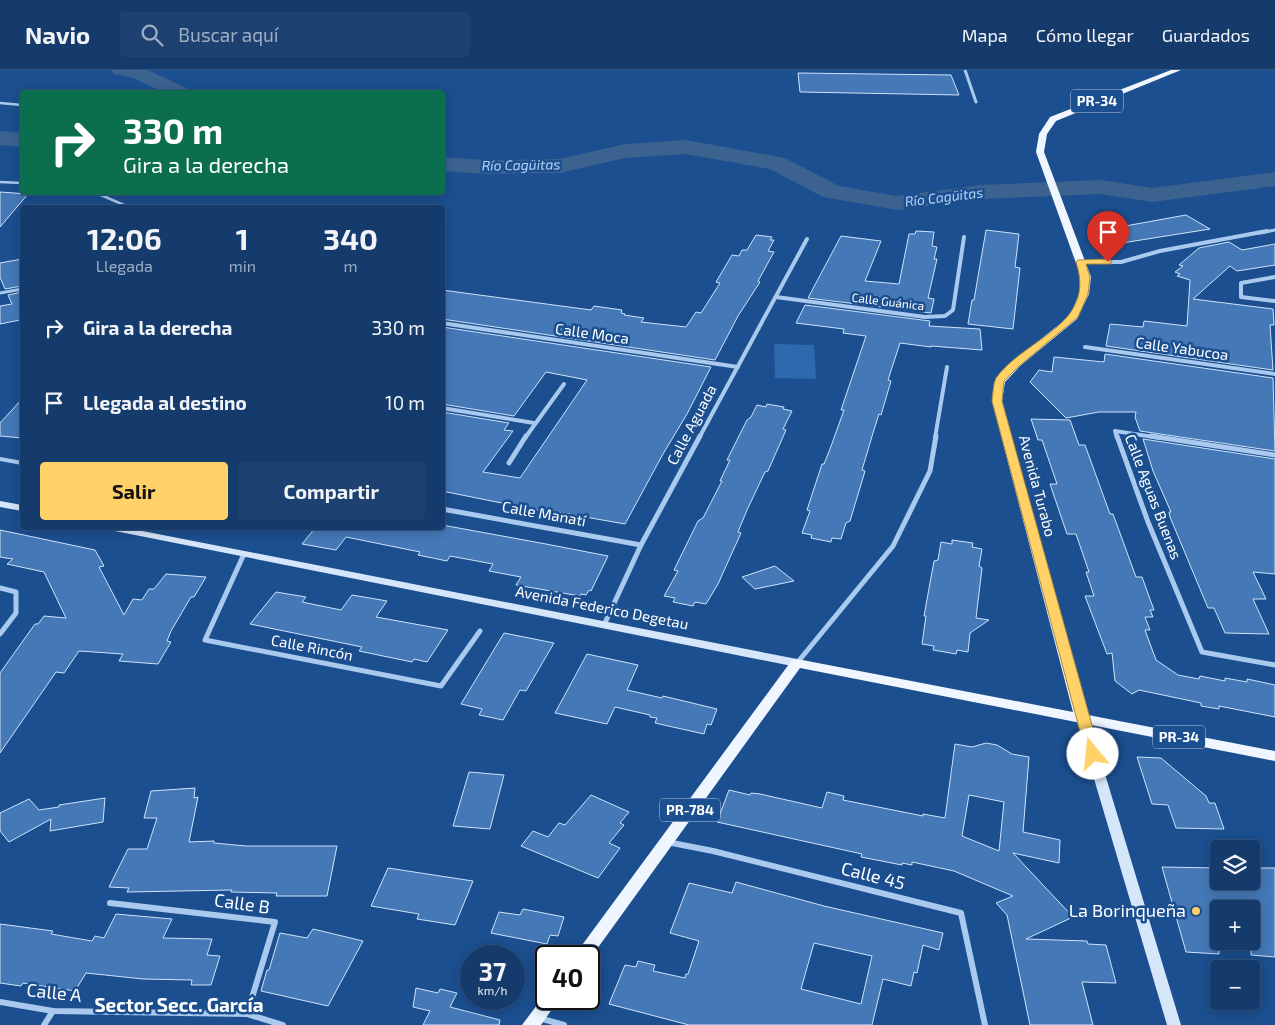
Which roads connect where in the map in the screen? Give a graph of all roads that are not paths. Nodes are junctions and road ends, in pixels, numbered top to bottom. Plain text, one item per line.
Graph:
1 (965, 70) edge
2 (1171, 71) edge
3 (976, 102) dead end
4 (0, 103) edge
5 (20, 105) edge
6 (0, 182) edge
7 (20, 183) edge
8 (101, 195) edge
9 (124, 205) edge
10 (1275, 230) edge
11 (964, 237) dead end
12 (806, 238) dead end
13 (1081, 262) junction
14 (1275, 277) edge
15 (20, 288) edge
16 (0, 293) edge
17 (776, 297) junction
18 (1275, 301) edge
19 (445, 323) edge
20 (1085, 347) dead end
21 (738, 367) junction
22 (947, 367) dead end
23 (1275, 374) edge
24 (564, 384) dead end
25 (445, 408) edge
26 (534, 423) junction
27 (1275, 455) edge
28 (0, 459) edge
29 (20, 463) edge
30 (509, 463) dead end
31 (0, 504) edge
32 (20, 508) edge
33 (445, 510) edge
34 (133, 530) edge
35 (641, 545) junction
36 (244, 554) junction
37 (0, 588) edge
38 (604, 625) junction
39 (480, 631) dead end
40 (0, 634) edge
41 (797, 663) junction
42 (1275, 665) edge
43 (1082, 718) junction
44 (1275, 756) edge
45 (666, 842) junction
46 (110, 903) dead end
47 (590, 945) edge
48 (0, 1002) edge
49 (542, 1010) edge
50 (53, 1011) junction
51 (247, 1014) junction
52 (534, 1021) edge
53 (44, 1025) edge
54 (283, 1025) edge
55 (564, 1025) edge
56 (985, 1025) edge
57 (1174, 1025) edge

1 - 3 street
2 - 13 main road, Avenida Turabo / PR-34
4 - 5 lane
6 - 7 lane
8 - 9 lane
10 - 13 street
11 - 17 street, Calle Guánica
12 - 17 street, Calle Aguada
13 - 43 main road, Avenida Turabo / PR-34
14 - 18 street
15 - 16 lane
17 - 21 street, Calle Aguada
19 - 21 street, Calle Moca
20 - 23 street, Calle Yabucoa
21 - 35 street, Calle Aguada
22 - 41 street
24 - 26 street
25 - 26 street
26 - 30 street
27 - 42 street, Calle Aguas Buenas
28 - 29 lane
31 - 32 street
33 - 35 street, Calle Manatí
34 - 36 street, Avenida Federico Degetau
35 - 38 street, Calle Aguada
36 - 38 street, Avenida Federico Degetau
36 - 39 street, Calle Rincón
37 - 40 street
38 - 41 street, Avenida Federico Degetau
41 - 43 main road, Avenida Federico Degetau
41 - 45 main road, PR-784 / PR-784
43 - 44 main road, PR-34
43 - 57 street, Avenida Turabo
45 - 47 main road, PR-784 / PR-784
45 - 56 street, Calle 45
46 - 51 street, Calle B
48 - 50 street, Calle A
49 - 52 main road
50 - 51 street, Calle A
50 - 53 street
51 - 54 street, Calle A
52 - 55 street

